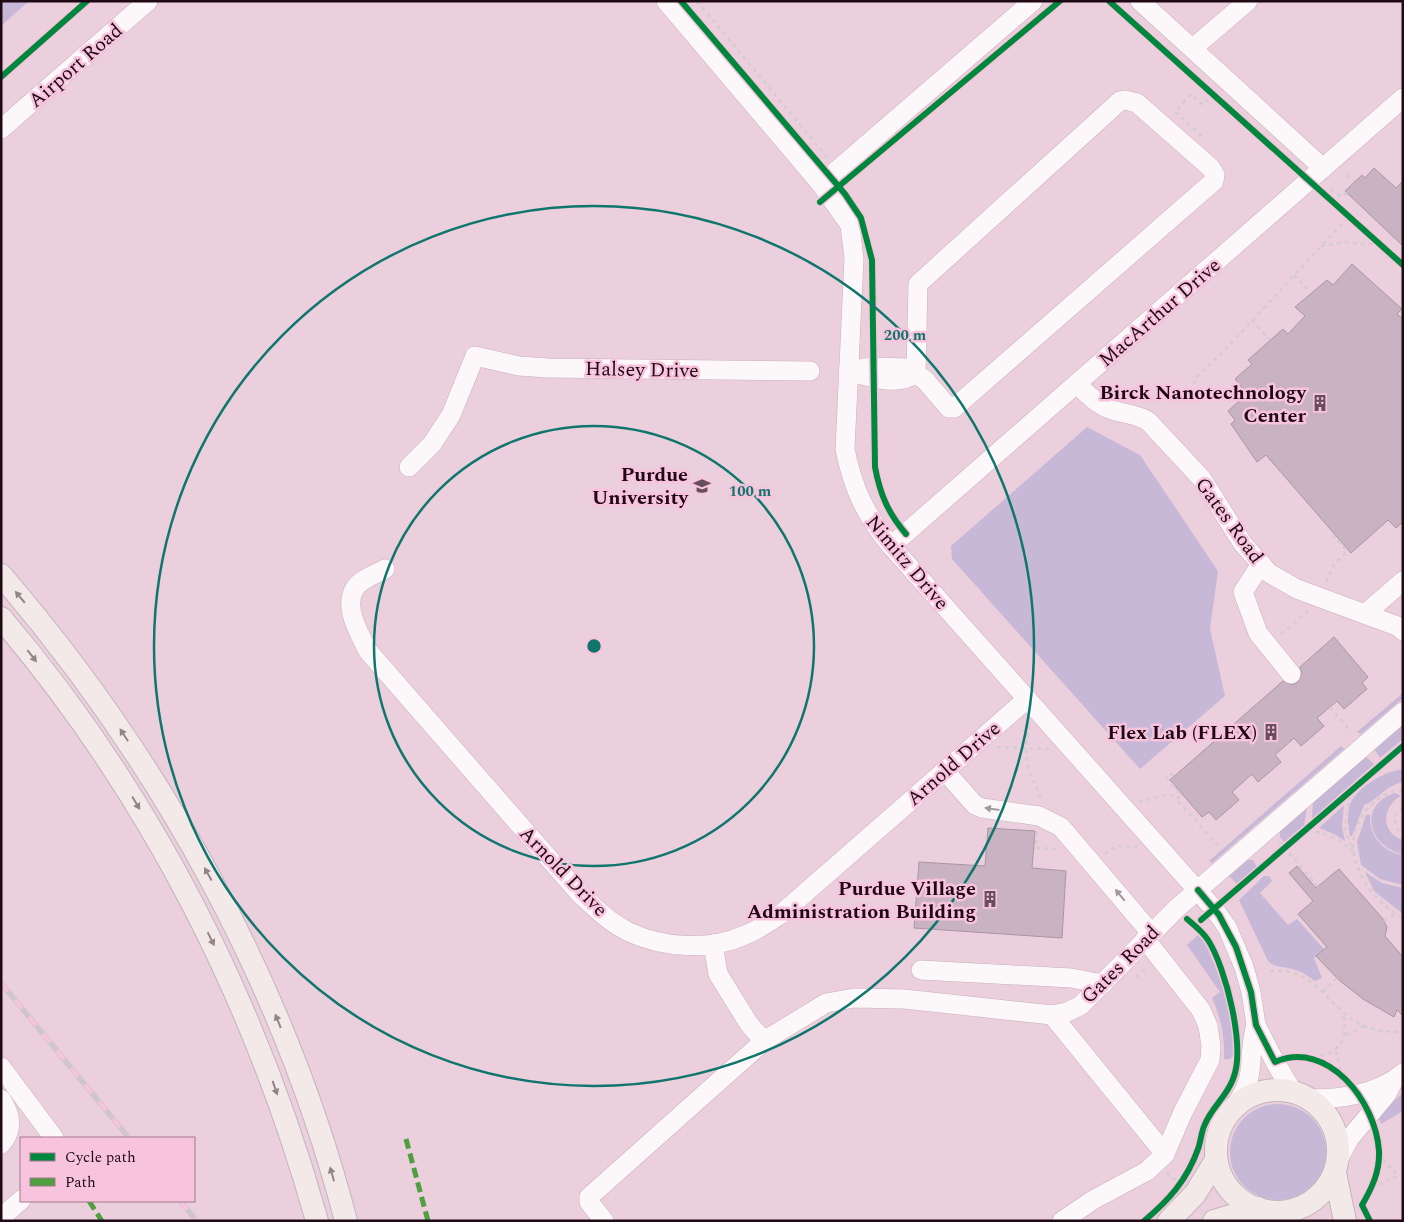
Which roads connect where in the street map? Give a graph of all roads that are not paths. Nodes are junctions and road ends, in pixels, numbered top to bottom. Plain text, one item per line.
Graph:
1 (148, 1) edge
2 (666, 1) edge
3 (1033, 1) edge
4 (1140, 1) edge
5 (1248, 1) edge
6 (1193, 48) junction
7 (1403, 98) edge
8 (1, 129) edge
9 (1323, 168) junction
10 (821, 184) junction
11 (848, 370) junction
12 (810, 371) dead end
13 (916, 374) junction
14 (1077, 384) junction
15 (409, 468) dead end
16 (891, 546) junction
17 (1260, 564) junction
18 (385, 568) dead end
19 (1, 576) edge
20 (1403, 580) edge
21 (1365, 614) junction
22 (1, 618) edge
23 (1403, 631) edge
24 (1291, 674) dead end
25 (1027, 699) junction
26 (1403, 712) edge
27 (944, 770) junction
28 (1198, 890) junction
29 (1148, 936) junction
30 (713, 944) junction
31 (921, 970) dead end
32 (1103, 984) junction
33 (1052, 1015) junction
34 (1256, 1025) junction
35 (764, 1041) junction
36 (1, 1067) edge
37 (1399, 1076) edge
38 (1300, 1095) junction
39 (1, 1099) edge
40 (1235, 1106) junction
41 (53, 1137) edge
42 (1, 1144) edge
43 (1165, 1154) junction
44 (1216, 1160) junction
45 (1337, 1166) junction
46 (20, 1201) edge
47 (1258, 1208) junction
48 (1291, 1217) edge
49 (1, 1218) edge
50 (317, 1221) edge
51 (346, 1221) edge
52 (604, 1221) edge
53 (1062, 1221) edge
54 (1170, 1221) edge
55 (1214, 1221) edge
56 (1345, 1221) edge

1 - 8 street, Airport Road
2 - 10 street, Nimitz Drive
3 - 10 street
4 - 6 street
5 - 6 street
6 - 9 street
7 - 9 street, MacArthur Drive
9 - 14 street, MacArthur Drive
10 - 11 street, Nimitz Drive
11 - 13 street
11 - 16 street, Nimitz Drive
12 - 15 street, Halsey Drive
13 - 13 street
14 - 16 street, MacArthur Drive
14 - 17 street, Gates Road
16 - 25 street, Nimitz Drive
17 - 21 street, Gates Road
17 - 24 street
18 - 30 street, Arnold Drive
51 -> 19 main road
20 - 21 street
21 - 23 street, Gates Road
22 -> 50 main road
25 - 27 street, Arnold Drive
25 - 28 street, Nimitz Drive
26 - 28 street, Gates Road
29 -> 27 street
27 - 30 street, Arnold Drive
28 - 29 street, Gates Road
28 - 34 street, Nimitz Drive
29 - 32 street, Gates Road
29 - 43 street
30 - 35 street
31 - 32 street
32 - 33 street, Gates Road
33 - 35 street, Gates Road
33 - 43 street
34 - 38 street, Nimitz Drive
34 - 40 street, Nimitz Drive
35 - 52 street, Gates Road
36 - 41 street
37 - 38 street
37 - 45 street
38 - 40 main road
38 - 45 main road
39 - 42 street
40 - 44 main road
43 - 53 street
44 - 47 main road
44 - 54 main road
45 - 48 main road
45 - 56 main road
46 - 49 street
47 - 48 main road
47 - 55 main road

